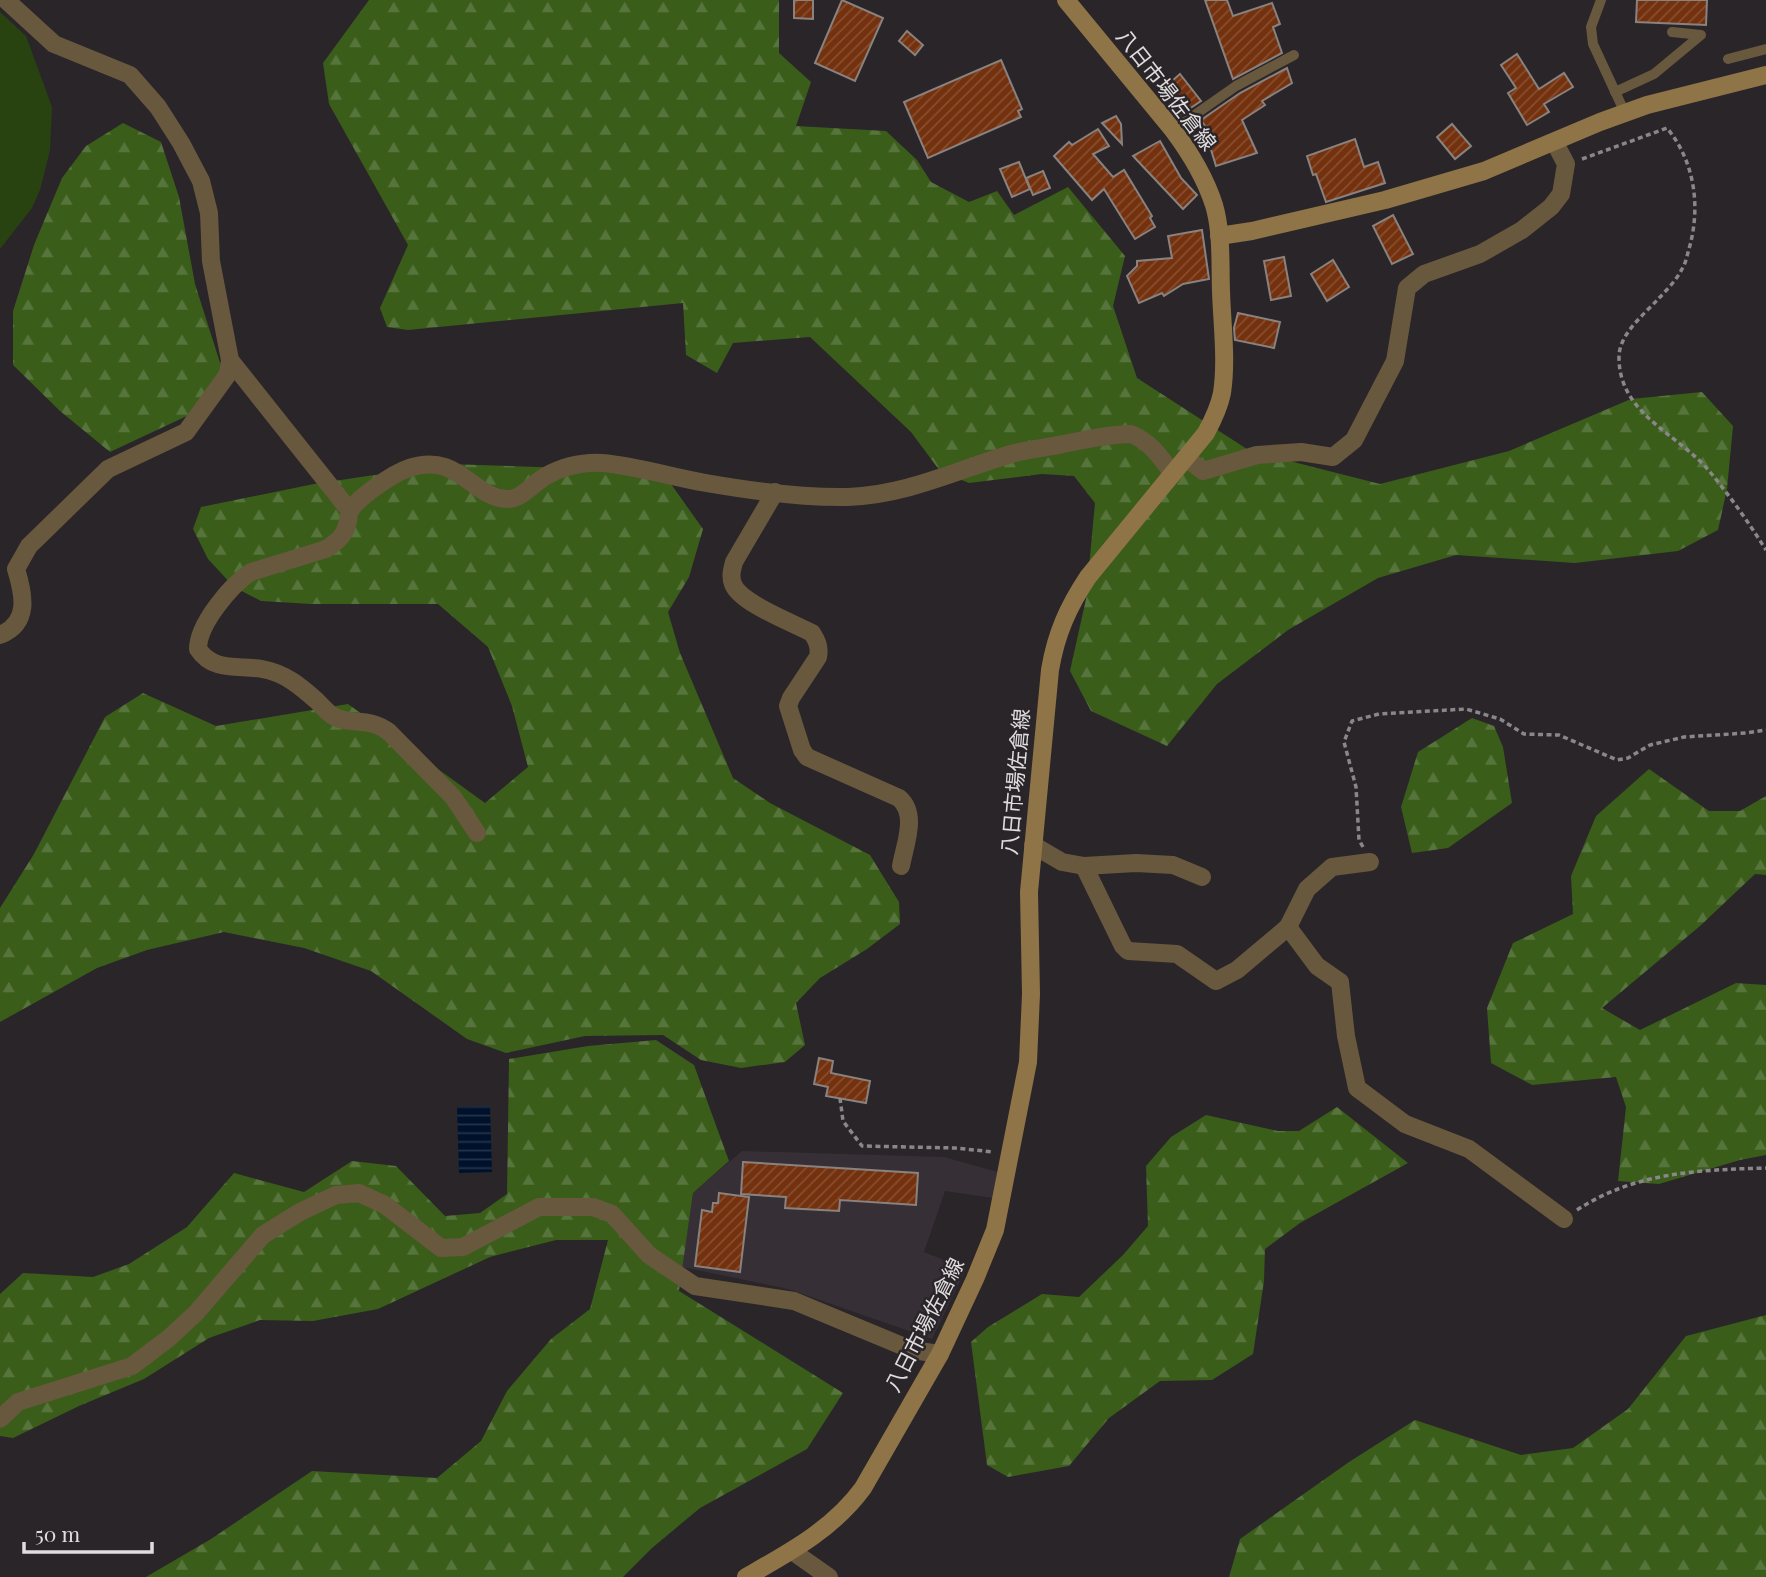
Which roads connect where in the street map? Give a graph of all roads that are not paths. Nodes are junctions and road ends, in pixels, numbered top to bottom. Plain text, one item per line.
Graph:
1 (6, 0) edge
2 (1066, 0) edge
3 (1601, 0) edge
4 (1672, 32) dead end
5 (1766, 49) edge
6 (1294, 55) dead end
7 (1728, 59) dead end
8 (1766, 75) edge
9 (1615, 92) junction
10 (1625, 113) junction
11 (1173, 130) junction
12 (1555, 142) junction
13 (1219, 236) junction
14 (230, 360) junction
15 (1186, 458) junction
16 (1173, 474) junction
17 (775, 492) junction
18 (350, 510) junction
19 (0, 635) edge
20 (477, 833) dead end
21 (1033, 845) junction
22 (1370, 862) road end
23 (901, 866) dead end
24 (1084, 866) junction
25 (1202, 877) dead end
26 (1288, 927) junction
27 (1564, 1219) road end
28 (940, 1353) junction
29 (0, 1419) edge
30 (792, 1551) junction
31 (746, 1577) edge
32 (829, 1577) edge

1 - 14 street
2 - 11 main road, 八日市場佐倉線
3 - 9 lane
4 - 9 lane
5 - 7 lane
6 - 11 lane
8 - 10 main road
9 - 10 lane
10 - 12 main road
11 - 13 main road, 八日市場佐倉線
12 - 13 main road
12 - 15 street
13 - 15 main road, 八日市場佐倉線
14 - 18 street
14 - 19 street
15 - 16 main road, 八日市場佐倉線
16 - 17 street
16 - 21 main road, 八日市場佐倉線
17 - 18 street
17 - 23 street
18 - 20 street
21 - 24 street
21 - 28 main road, 八日市場佐倉線
22 - 26 street
24 - 25 street
24 - 26 street
26 - 27 street
28 - 29 street
28 - 30 main road, 八日市場佐倉線
30 - 31 main road, 八日市場佐倉線
30 - 32 street

